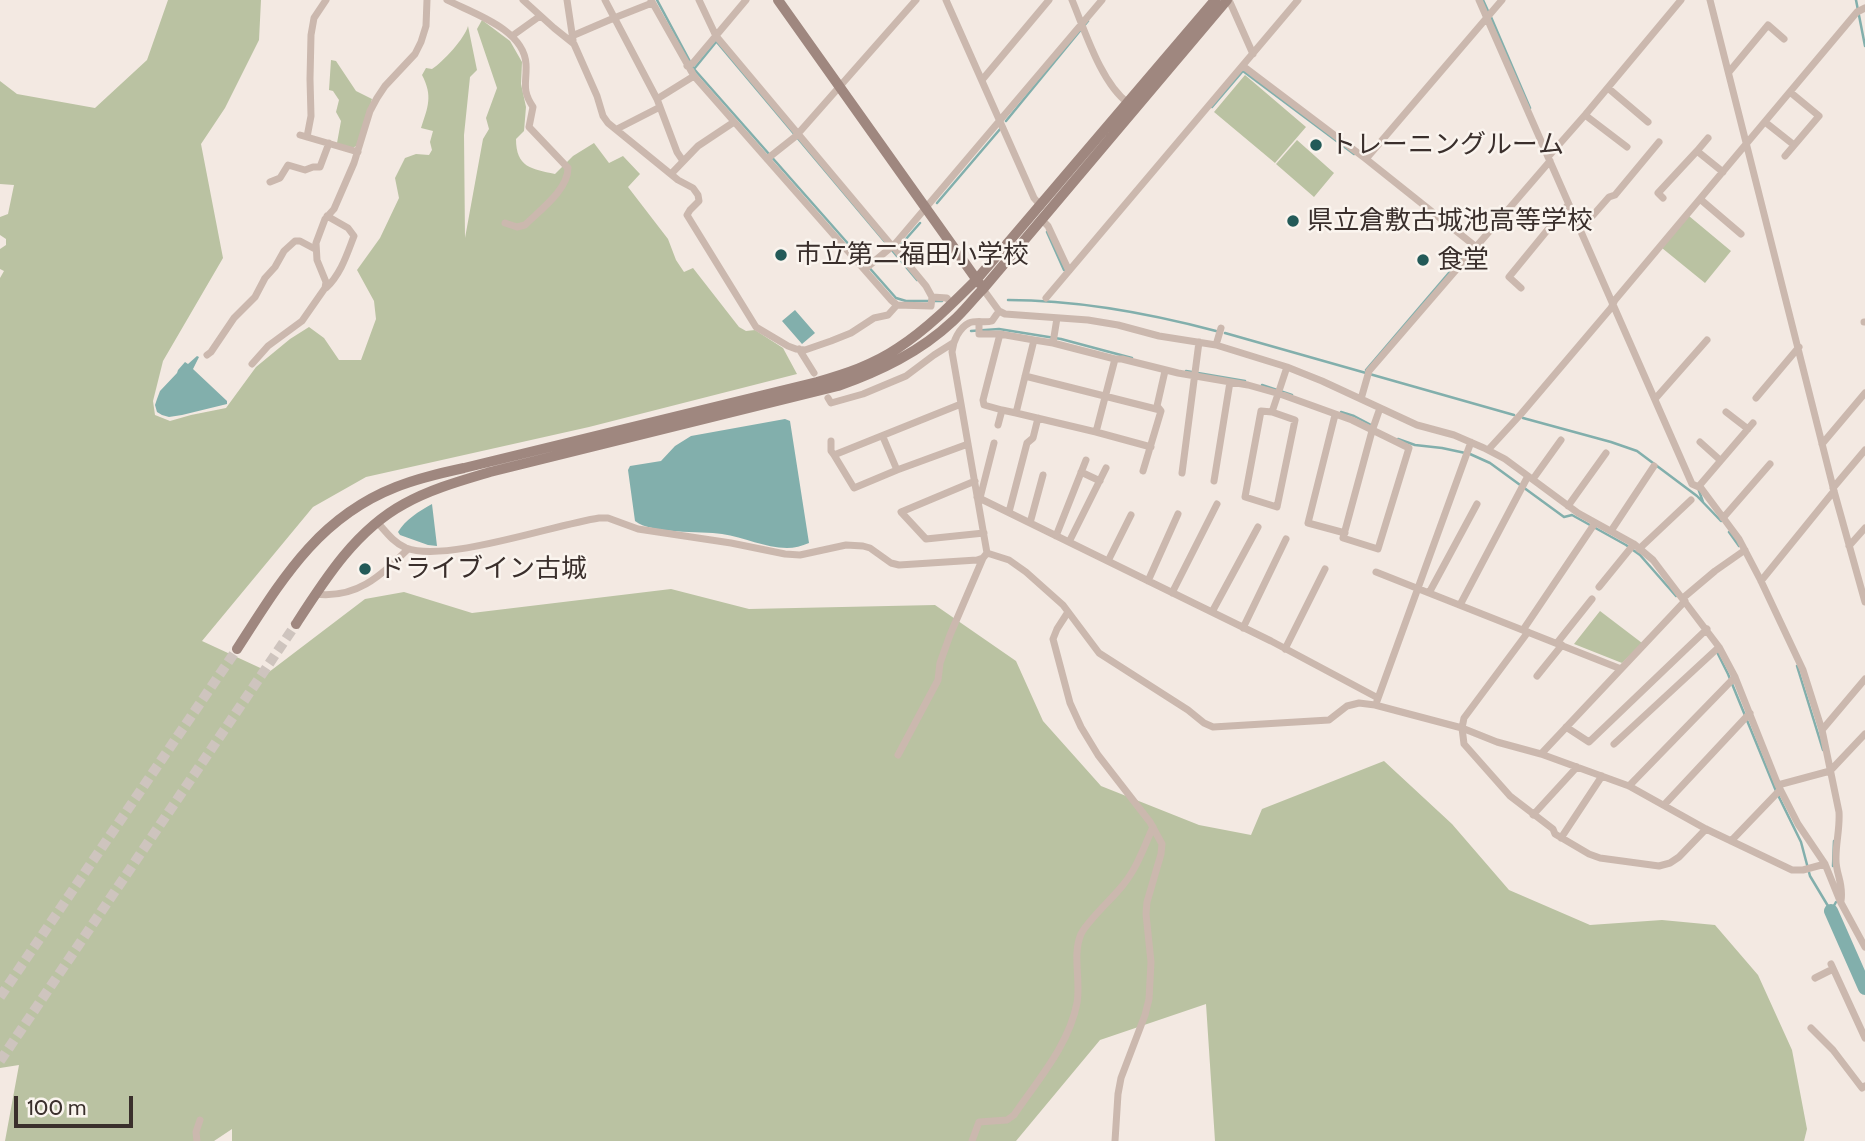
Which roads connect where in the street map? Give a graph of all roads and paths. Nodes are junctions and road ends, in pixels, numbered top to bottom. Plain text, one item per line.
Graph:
1 (326, 0) edge
2 (427, 0) edge
3 (447, 0) edge
4 (523, 0) edge
5 (567, 0) edge
6 (605, 0) edge
7 (699, 0) edge
8 (746, 0) edge
9 (778, 0) edge
10 (916, 0) edge
11 (946, 0) edge
12 (1049, 0) edge
13 (1072, 0) edge
14 (1102, 0) edge
15 (1215, 0) edge
16 (1228, 0) edge
17 (1298, 0) edge
18 (1479, 0) edge
19 (1502, 0) edge
20 (1681, 0) edge
21 (1710, 0) edge
22 (652, 2) edge
23 (1860, 10) edge
24 (1489, 15) junction
25 (540, 16) junction
26 (614, 18) junction
27 (1083, 27) junction
28 (512, 36) junction
29 (714, 38) junction
30 (1784, 38) dead end
31 (573, 40) junction
32 (1251, 56) junction
33 (690, 65) junction
34 (1245, 67) junction
35 (1728, 72) junction
36 (694, 76) junction
37 (982, 80) junction
38 (840, 88) junction
39 (1608, 88) junction
40 (1790, 92) junction
41 (658, 103) junction
42 (1128, 103) junction
43 (1585, 115) junction
44 (734, 122) junction
45 (1648, 122) dead end
46 (1765, 122) junction
47 (999, 123) junction
48 (617, 129) junction
49 (796, 136) junction
50 (1708, 138) dead end
51 (1659, 142) dead end
52 (329, 144) junction
53 (1794, 145) junction
54 (1627, 147) dead end
55 (1745, 147) junction
56 (1697, 151) junction
57 (358, 152) junction
58 (1785, 156) dead end
59 (769, 157) junction
60 (1550, 157) junction
61 (1366, 159) junction
62 (683, 161) junction
63 (1723, 172) junction
64 (671, 174) junction
65 (270, 182) dead end
66 (1663, 198) dead end
67 (1700, 199) junction
68 (1568, 205) junction
69 (1041, 206) junction
70 (926, 208) junction
71 (327, 216) junction
72 (1042, 220) junction
73 (505, 223) dead end
74 (1582, 228) junction
75 (1741, 234) dead end
76 (1475, 246) junction
77 (893, 248) junction
78 (315, 249) junction
79 (867, 267) junction
80 (1069, 271) junction
81 (976, 279) junction
82 (325, 288) junction
83 (1521, 288) dead end
84 (983, 289) junction
85 (1046, 298) dead end
86 (932, 300) junction
87 (1614, 303) junction
88 (897, 305) junction
89 (952, 305) junction
90 (999, 311) junction
91 (1057, 318) junction
92 (979, 328) junction
93 (1221, 328) dead end
94 (1000, 334) junction
95 (1034, 340) junction
96 (1054, 340) junction
97 (1707, 340) dead end
98 (1199, 342) junction
99 (953, 343) junction
100 (1216, 345) junction
101 (799, 349) junction
102 (1797, 349) junction
103 (206, 355) dead end
104 (1115, 359) junction
105 (252, 365) dead end
106 (1287, 368) junction
107 (1165, 371) junction
108 (814, 373) dead end
109 (1195, 374) junction
110 (1025, 376) junction
111 (1230, 382) junction
112 (1280, 392) junction
113 (1865, 393) edge
114 (1106, 397) junction
115 (1656, 397) junction
116 (828, 398) dead end
117 (1756, 398) dead end
118 (1362, 399) junction
119 (961, 404) junction
120 (1380, 408) junction
121 (1002, 410) junction
122 (1160, 410) junction
123 (1272, 412) junction
124 (1726, 412) dead end
125 (1016, 413) junction
126 (1335, 415) junction
127 (1038, 418) junction
128 (998, 425) dead end
129 (1510, 426) junction
130 (1373, 428) junction
131 (1096, 432) junction
132 (1519, 434) dead end
133 (883, 437) junction
134 (1561, 440) dead end
135 (831, 441) dead end
136 (1471, 442) junction
137 (1700, 442) dead end
138 (993, 443) dead end
139 (968, 444) junction
140 (1822, 444) junction
141 (1151, 447) junction
142 (1488, 450) junction
143 (1865, 450) edge
144 (1606, 453) dead end
145 (834, 455) junction
146 (1086, 460) dead end
147 (1720, 460) junction
148 (1770, 464) dead end
149 (1654, 466) dead end
150 (1106, 468) dead end
151 (897, 470) junction
152 (1143, 471) dead end
153 (1081, 472) junction
154 (1182, 473) dead end
155 (1043, 475) dead end
156 (1531, 478) junction
157 (975, 481) junction
158 (1100, 481) junction
159 (1214, 481) dead end
160 (1697, 486) junction
161 (1834, 489) junction
162 (979, 497) junction
163 (1691, 500) dead end
164 (1217, 504) dead end
165 (1477, 504) dead end
166 (1569, 506) junction
167 (1009, 512) junction
168 (1178, 514) dead end
169 (1131, 515) dead end
170 (1723, 517) junction
171 (378, 523) junction
172 (1030, 523) junction
173 (1594, 525) junction
174 (1258, 527) dead end
175 (1865, 528) edge
176 (1611, 531) junction
177 (984, 533) junction
178 (1345, 533) junction
179 (1056, 536) junction
180 (1286, 540) dead end
181 (1069, 542) junction
182 (1634, 547) junction
183 (1849, 547) junction
184 (408, 549) junction
185 (1745, 550) junction
186 (985, 556) junction
187 (1108, 561) junction
188 (1325, 569) dead end
189 (1376, 572) dead end
190 (1760, 579) junction
191 (1148, 581) junction
192 (1599, 587) dead end
193 (1417, 588) junction
194 (1172, 593) junction
195 (1429, 593) junction
196 (315, 594) junction
197 (1864, 596) edge
198 (1592, 598) dead end
199 (1683, 601) junction
200 (1460, 605) junction
201 (1068, 612) junction
202 (1212, 612) junction
203 (296, 624) tunnel mouth
204 (1243, 628) junction
205 (1705, 630) junction
206 (1526, 631) junction
207 (1560, 644) junction
208 (237, 649) tunnel mouth
209 (1285, 649) junction
210 (1717, 649) junction
211 (1622, 668) junction
212 (1537, 676) dead end
213 (1733, 680) junction
214 (1865, 680) edge
215 (1376, 701) junction
216 (1747, 715) junction
217 (1566, 727) junction
218 (1462, 728) junction
219 (1822, 730) junction
220 (1865, 734) edge
221 (1614, 744) dead end
222 (1541, 754) junction
223 (898, 755) dead end
224 (1577, 767) junction
225 (1830, 771) junction
226 (1602, 776) junction
227 (1629, 786) junction
228 (1778, 790) junction
229 (1664, 805) junction
230 (1533, 816) junction
231 (1153, 827) junction
232 (1706, 829) junction
233 (1561, 838) junction
234 (1731, 841) junction
235 (1825, 864) junction
236 (1840, 901) junction
237 (1865, 947) edge
238 (1815, 978) dead end
239 (1811, 1028) dead end
240 (1865, 1038) edge
241 (1865, 1086) edge
242 (200, 1120) dead end
243 (197, 1141) edge
244 (972, 1141) edge
245 (1115, 1141) edge

1 - 52 street
2 - 57 street
3 - 28 street
4 - 25 street
5 - 31 street
6 - 26 street
7 - 29 street
8 - 29 street
9 - 38 street
10 - 38 street
11 - 37 street
12 - 37 street
13 - 27 street
14 - 27 street
15 - 42 street
16 - 32 street
16 - 72 street
17 - 32 street
18 - 24 street
19 - 24 street
20 - 39 street
21 - 35 street
22 - 26 street
22 - 33 street
23 - 40 street
24 - 60 street
24 - 61 street
25 - 28 street
25 - 31 street
26 - 31 street
26 - 41 street
27 - 42 street
27 - 47 street
28 - 73 street
29 - 33 street
29 - 49 street
30 - 35 street
31 - 48 street
32 - 34 street
33 - 36 street
34 - 61 street
34 - 80 street
35 - 55 street
36 - 41 street
36 - 44 street
37 - 47 street
38 - 49 street
38 - 70 street
39 - 43 street
39 - 45 street
40 - 46 street
40 - 53 street
41 - 48 street
41 - 62 street
42 - 69 street
43 - 54 street
43 - 60 street
44 - 59 street
44 - 62 street
46 - 53 street
46 - 55 street
47 - 69 street
47 - 70 street
48 - 64 street
49 - 59 street
49 - 77 street
50 - 56 street
51 - 74 street
52 - 57 street
52 - 65 street
53 - 58 street
55 - 63 street
55 - 102 street
56 - 63 street
56 - 66 street
57 - 71 street
59 - 79 street
60 - 68 street
60 - 76 street
61 - 76 street
62 - 64 street
63 - 67 street
64 - 101 street
67 - 75 street
67 - 87 street
68 - 74 street
68 - 83 street
69 - 81 street
70 - 77 street
70 - 81 street
71 - 78 street
71 - 82 street
72 - 80 street
72 - 84 street
74 - 87 street
76 - 118 street
77 - 79 street
77 - 86 street
78 - 82 street
78 - 103 street
79 - 88 street
80 - 85 street
81 - 84 street
81 - 89 street
82 - 105 street
84 - 90 street
84 - 171 street
86 - 88 street
86 - 89 street
87 - 115 street
87 - 129 street
88 - 101 street
89 - 208 street
90 - 91 street
90 - 92 street
91 - 96 street
91 - 98 street
92 - 94 street
92 - 99 street
93 - 100 street
94 - 95 street
94 - 121 street
95 - 96 street
95 - 110 street
96 - 104 street
97 - 115 street
98 - 100 street
98 - 109 street
99 - 116 street
99 - 119 street
100 - 106 street
101 - 108 street
102 - 117 street
102 - 140 street
104 - 107 street
104 - 114 street
106 - 112 street
106 - 118 street
107 - 109 street
107 - 122 street
109 - 111 street
109 - 154 street
110 - 114 street
110 - 125 street
111 - 112 street
111 - 159 street
112 - 123 street
112 - 126 street
113 - 140 street
114 - 122 street
114 - 131 street
115 - 160 street
118 - 120 street
119 - 133 street
119 - 139 street
120 - 130 street
120 - 136 street
121 - 125 street
121 - 128 street
122 - 141 street
123 - 123 street
124 - 147 street
125 - 127 street
126 - 130 street
126 - 178 street
127 - 131 street
127 - 167 street
129 - 132 street
129 - 142 street
130 - 178 street
130 - 178 street
131 - 141 street
133 - 145 street
133 - 151 street
134 - 156 street
135 - 145 street
136 - 142 street
136 - 193 street
137 - 147 street
138 - 162 street
139 - 151 street
139 - 157 street
140 - 161 street
141 - 152 street
142 - 156 street
143 - 161 street
144 - 166 street
145 - 151 street
146 - 153 street
147 - 160 street
148 - 170 street
149 - 176 street
150 - 158 street
153 - 158 street
153 - 179 street
155 - 172 street
156 - 166 street
156 - 200 street
157 - 162 street
157 - 177 street
158 - 181 street
160 - 170 street
161 - 183 street
161 - 190 street
162 - 167 street
162 - 177 street
163 - 182 street
164 - 194 street
165 - 195 street
166 - 173 street
167 - 172 street
168 - 191 street
169 - 187 street
170 - 185 street
171 - 184 street
171 - 196 street
172 - 179 street
173 - 176 street
173 - 206 street
174 - 202 street
175 - 183 street
176 - 182 street
177 - 186 street
179 - 181 street
180 - 204 street
181 - 187 street
182 - 192 street
182 - 199 street
183 - 197 street
184 - 186 street
184 - 196 street
185 - 190 street
185 - 199 street
186 - 201 street
186 - 223 street
187 - 191 street
188 - 209 street
189 - 193 street
190 - 219 street
191 - 194 street
193 - 195 street
193 - 215 street
194 - 202 street
195 - 200 street
196 - 203 street
198 - 207 street
199 - 205 street
199 - 211 street
200 - 206 street
201 - 215 street
201 - 231 street
202 - 204 street
204 - 209 street
205 - 210 street
205 - 217 street
206 - 207 street
206 - 218 street
207 - 211 street
207 - 212 street
209 - 215 street
210 - 213 street
210 - 221 street
211 - 217 street
213 - 216 street
213 - 227 street
214 - 219 street
215 - 218 street
216 - 228 street
216 - 229 street
217 - 222 street
218 - 222 street
218 - 230 street
219 - 225 street
220 - 225 street
222 - 224 street
224 - 226 street
224 - 230 street
225 - 228 street
225 - 236 street
226 - 227 street
226 - 233 street
227 - 229 street
228 - 234 street
228 - 235 street
229 - 232 street
230 - 233 street
231 - 244 street
231 - 245 street
232 - 233 street
232 - 234 street
234 - 235 street
235 - 236 street
236 - 237 street
238 - 240 street
239 - 241 street
242 - 243 street

